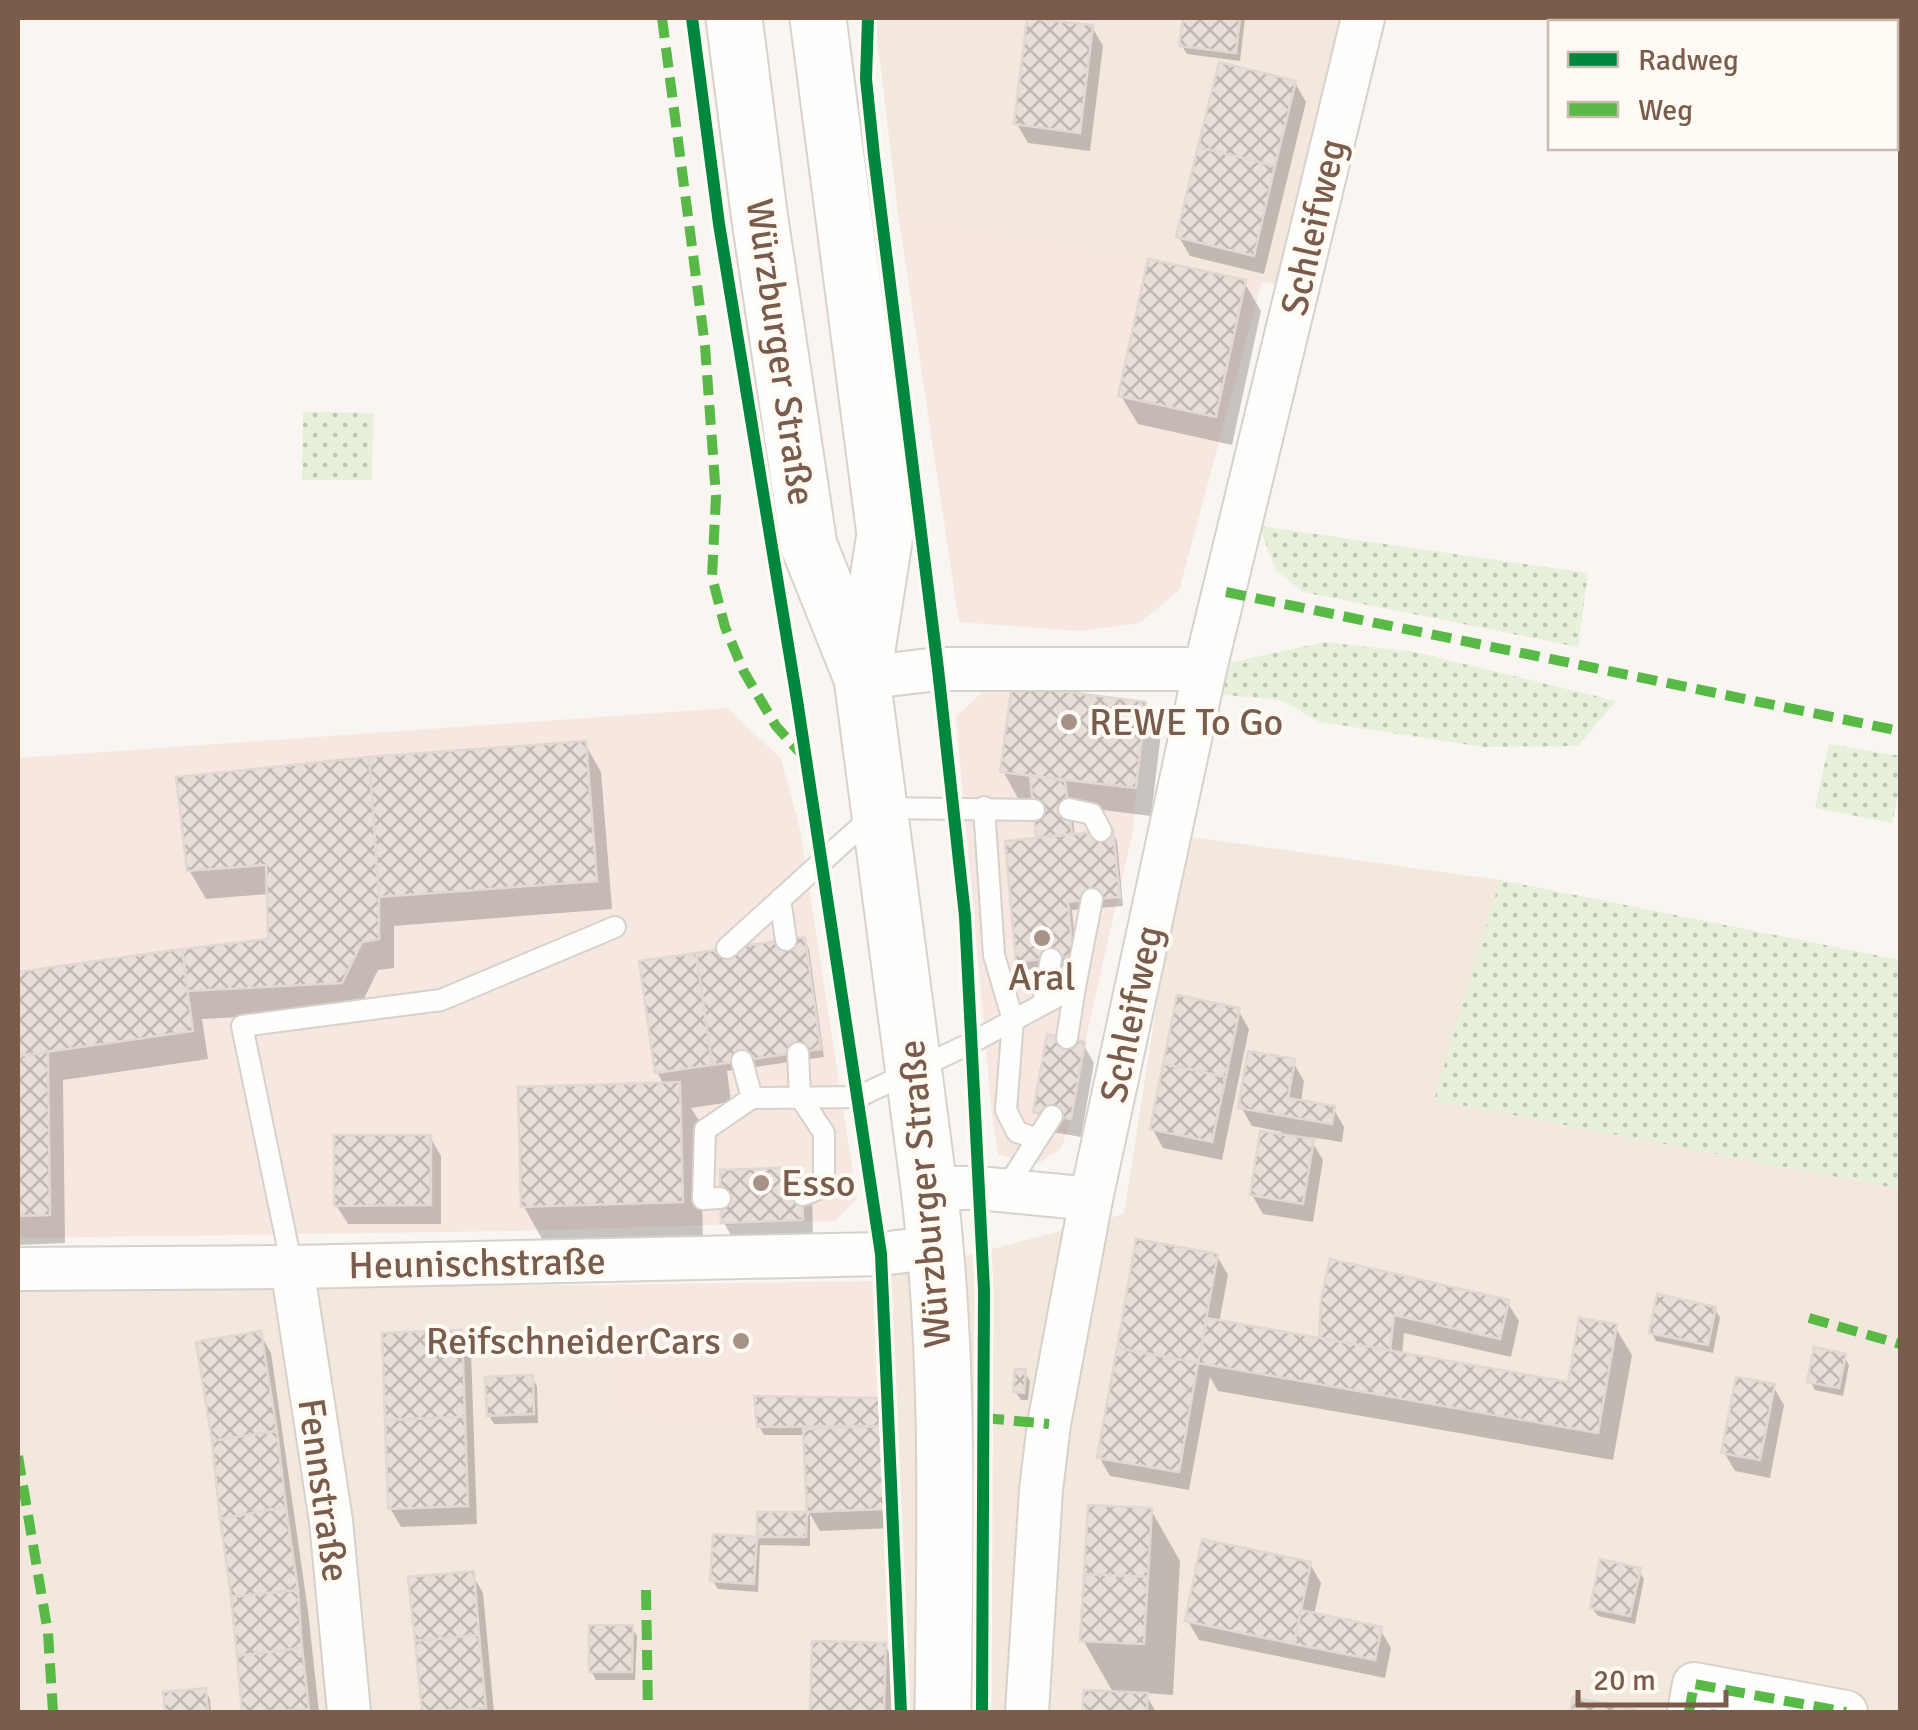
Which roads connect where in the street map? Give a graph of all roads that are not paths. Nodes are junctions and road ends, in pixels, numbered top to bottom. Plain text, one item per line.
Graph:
1 (734, 18) edge
2 (818, 18) edge
3 (1363, 18) edge
4 (1205, 669) junction
5 (862, 678) junction
6 (984, 807) junction
7 (881, 808) junction
8 (1034, 810) dead end
9 (1069, 810) dead end
10 (1101, 831) dead end
11 (780, 899) junction
12 (1092, 900) dead end
13 (615, 928) dead end
14 (786, 940) dead end
15 (727, 948) dead end
16 (1050, 959) dead end
17 (1076, 987) junction
18 (1043, 1004) junction
19 (1014, 1020) junction
20 (1067, 1038) dead end
21 (798, 1052) dead end
22 (742, 1060) dead end
23 (914, 1068) junction
24 (752, 1098) junction
25 (800, 1098) junction
26 (1052, 1116) dead end
27 (1037, 1139) junction
28 (929, 1188) junction
29 (1005, 1190) junction
30 (802, 1196) dead end
31 (720, 1198) dead end
32 (1092, 1199) junction
33 (936, 1248) junction
34 (292, 1268) junction
35 (18, 1269) edge
36 (349, 1712) edge
37 (943, 1712) edge
38 (1027, 1712) edge
39 (1689, 1712) edge
40 (1846, 1712) edge

1 - 5 main road, Würzburger Straße
2 - 5 main road, Würzburger Straße
3 - 4 street, Schleifweg
4 - 5 street
4 - 32 street, Schleifweg
5 - 7 main road, Würzburger Straße
6 - 7 lane
6 - 8 lane
6 - 19 lane
7 - 11 lane
7 - 23 main road, Würzburger Straße
9 - 10 lane
11 - 14 lane
11 - 15 lane
12 - 17 lane
13 - 34 lane
16 - 18 lane
17 - 18 lane
17 - 20 lane
18 - 19 lane
19 - 23 lane
19 - 27 lane
21 - 25 lane
22 - 24 lane
23 - 25 lane
23 - 28 main road, Würzburger Straße
24 - 25 lane
24 - 31 lane
25 - 30 lane
26 - 27 lane
27 - 29 lane
28 - 29 street
28 - 33 main road, Würzburger Straße
29 - 32 street
32 - 38 street
33 - 34 street, Heunischstraße
33 - 37 main road, Würzburger Straße
34 - 35 street, Heunischstraße
34 - 36 street, Fennstraße
39 - 40 street

